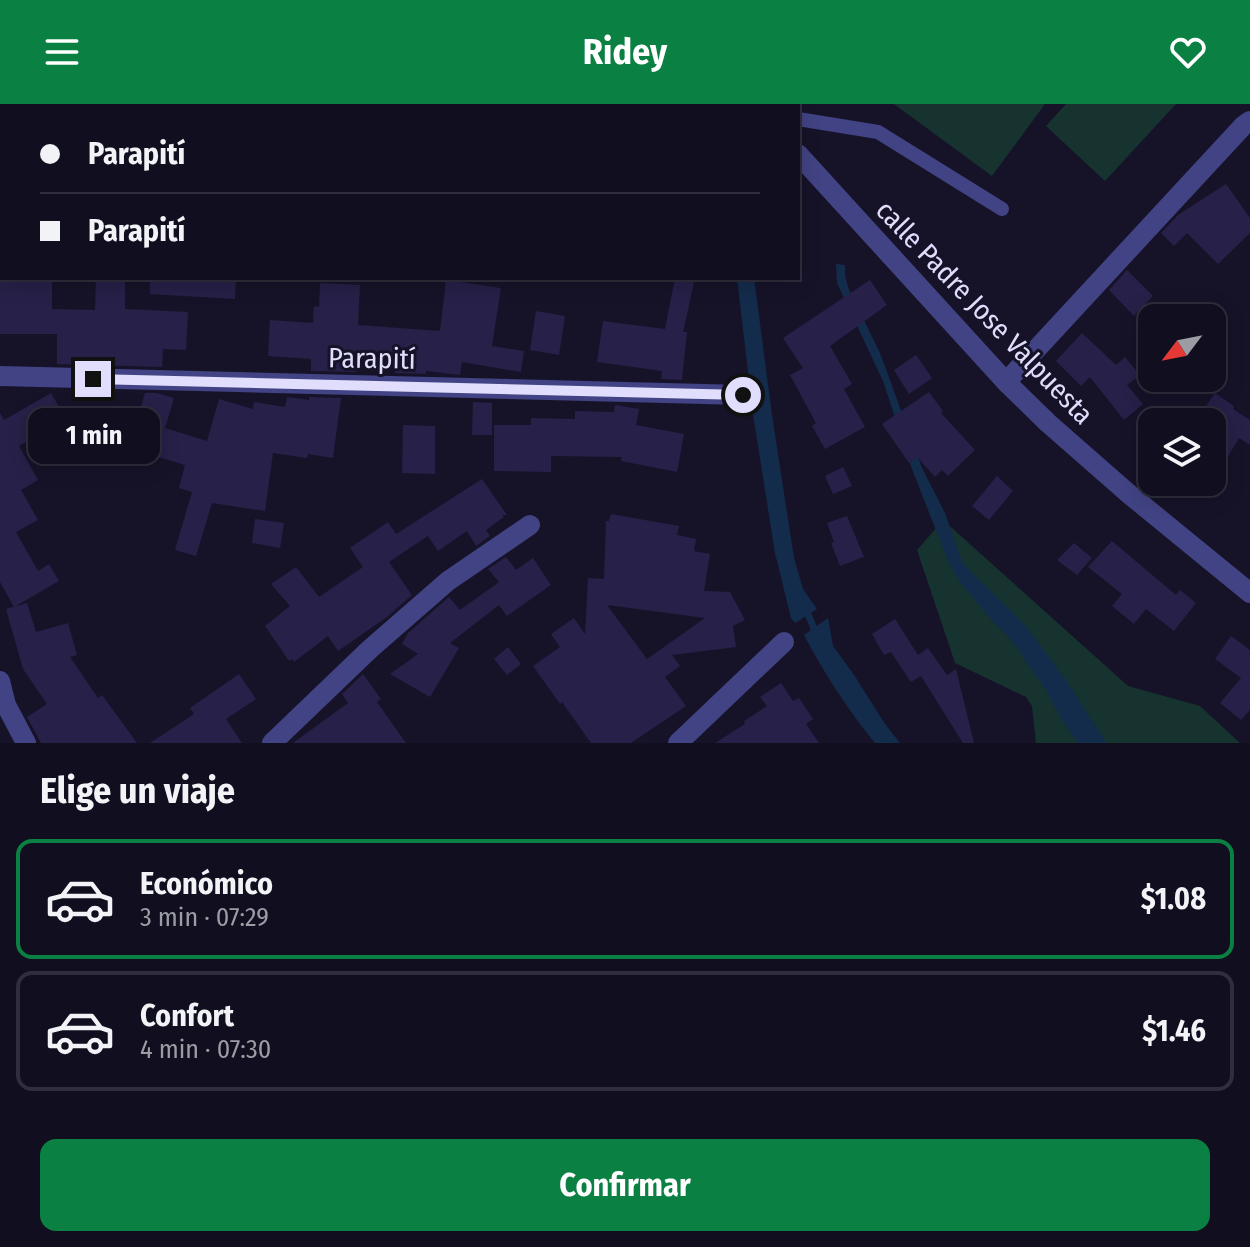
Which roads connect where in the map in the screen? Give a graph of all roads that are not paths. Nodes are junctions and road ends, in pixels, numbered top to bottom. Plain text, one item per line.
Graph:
1 (800, 119) edge
2 (1250, 121) edge
3 (800, 156) edge
4 (1002, 209) dead end
5 (0, 376) edge
6 (1006, 382) junction
7 (743, 395) dead end
8 (530, 525) dead end
9 (1250, 593) edge
10 (784, 642) dead end
11 (0, 681) edge
12 (26, 743) edge
13 (272, 743) edge
14 (678, 743) edge

1 - 4 lane
2 - 6 street
3 - 6 street, calle Padre Jose Valpuesta
5 - 7 street, Parapití
6 - 9 street, calle Padre Jose Valpuesta
8 - 13 street
10 - 14 street
11 - 12 street

